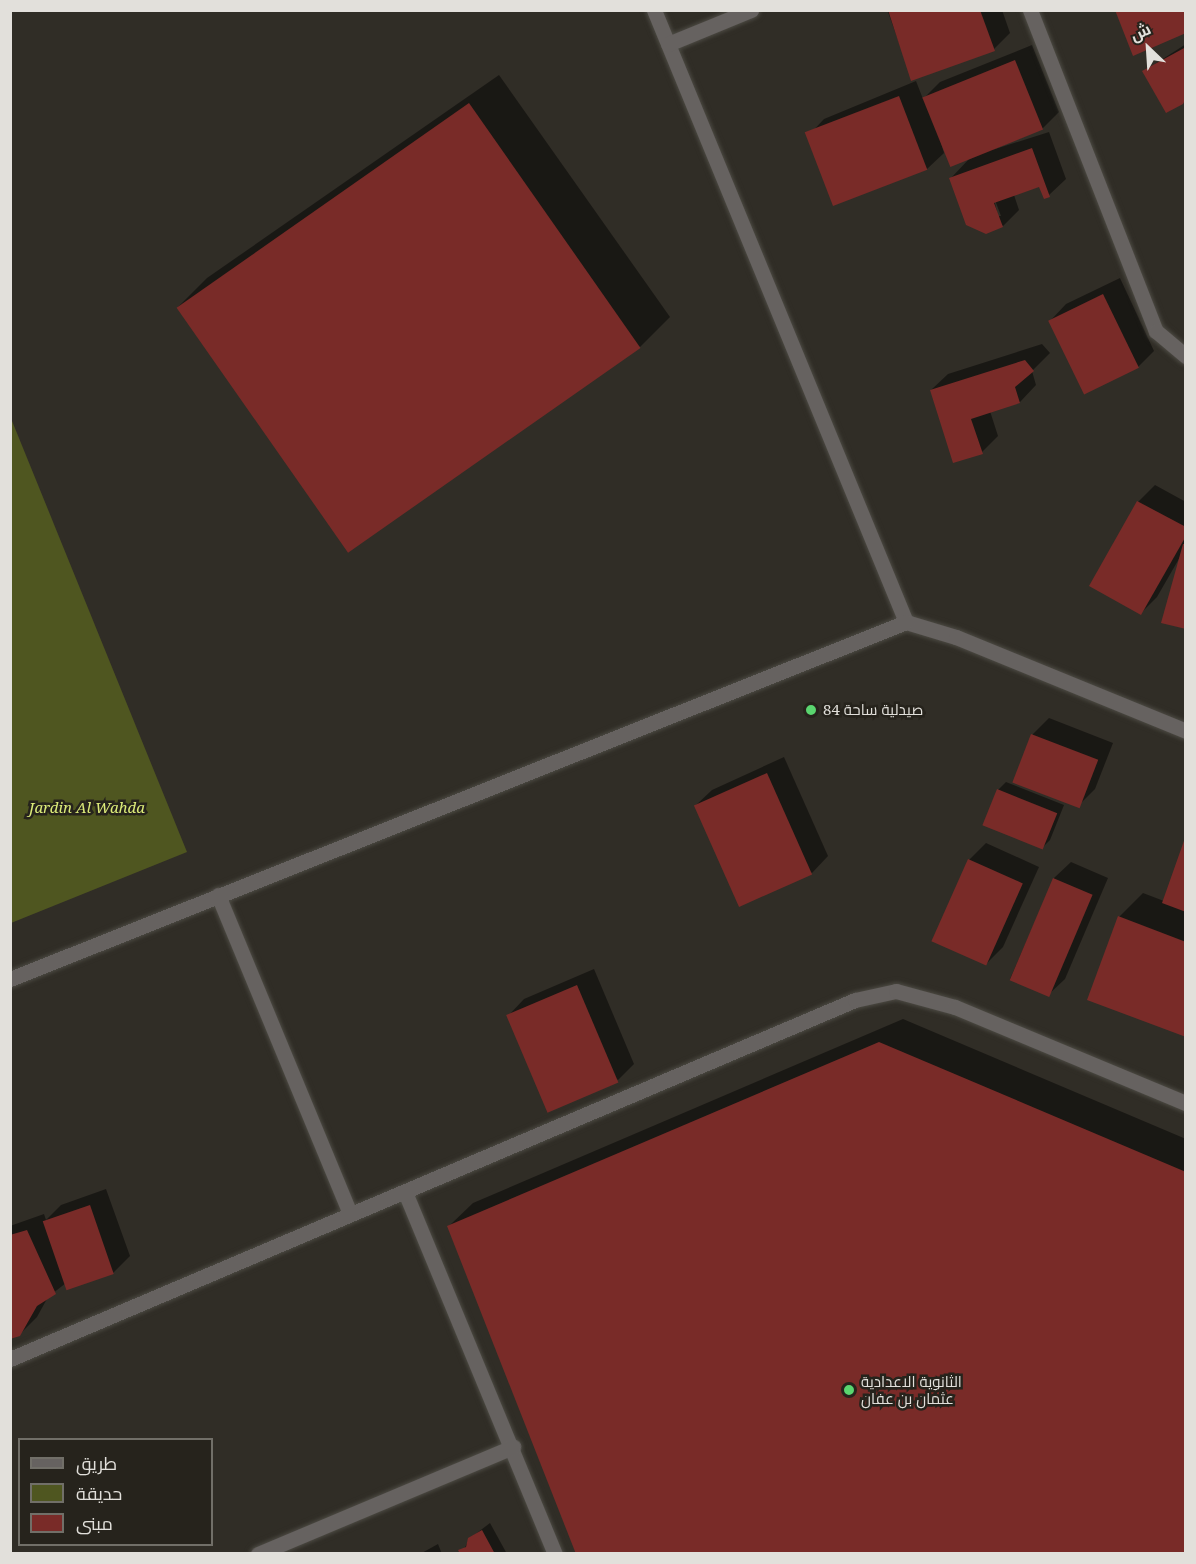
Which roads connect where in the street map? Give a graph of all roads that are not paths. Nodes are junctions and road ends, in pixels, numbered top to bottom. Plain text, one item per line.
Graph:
1 (654, 10) edge
2 (751, 10) edge
3 (1030, 10) edge
4 (668, 44) junction
5 (1185, 356) edge
6 (906, 622) junction
7 (1185, 731) edge
8 (218, 895) junction
9 (10, 979) edge
10 (1185, 1103) edge
11 (405, 1192) junction
12 (350, 1213) junction
13 (10, 1359) edge
14 (513, 1447) junction
15 (281, 1549) edge
16 (258, 1554) edge
17 (555, 1554) edge

1 - 4 street
2 - 4 street
3 - 5 street
4 - 6 street
6 - 7 street
6 - 8 street
8 - 9 street
8 - 12 street
10 - 11 street
11 - 12 street
11 - 14 street
12 - 13 street
14 - 15 street
14 - 17 street
15 - 16 street

